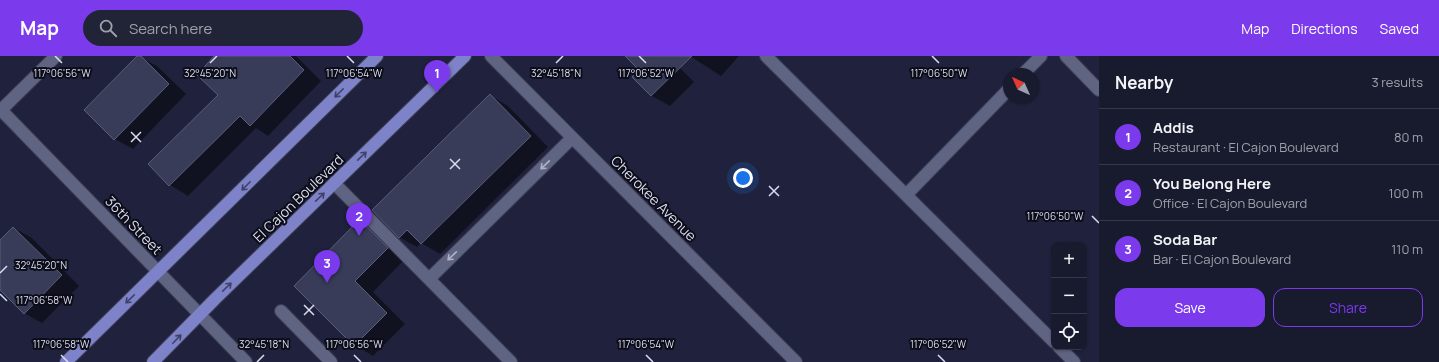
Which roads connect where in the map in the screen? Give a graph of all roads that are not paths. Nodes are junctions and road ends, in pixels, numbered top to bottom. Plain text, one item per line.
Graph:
1 (56, 56) edge
2 (377, 56) edge
3 (465, 56) edge
4 (491, 56) edge
5 (766, 56) edge
6 (1041, 56) edge
7 (1066, 56) edge
8 (1029, 68) edge
9 (1099, 90) edge
10 (1003, 95) edge
11 (0, 110) edge
12 (572, 138) junction
13 (334, 183) junction
14 (906, 196) junction
15 (158, 272) junction
16 (429, 279) junction
17 (281, 311) dead end
18 (199, 315) junction
19 (1051, 339) edge
20 (1062, 350) edge
21 (66, 362) edge
22 (153, 362) edge
23 (246, 362) edge
24 (331, 362) edge
25 (511, 362) edge
26 (796, 362) edge
27 (1074, 362) edge

1 - 11 street
2 -> 15 main road
13 -> 3 main road, El Cajon Boulevard
4 - 12 street, Cherokee Avenue
5 - 14 street
6 - 8 street
7 - 9 street
10 - 14 street
11 - 15 street, 36th Street
12 -> 16 street
12 - 26 street, Cherokee Avenue
13 - 16 street
18 -> 13 main road, El Cajon Boulevard
14 - 19 street
15 - 18 street, 36th Street
15 -> 21 main road
16 - 25 street
17 - 24 street
22 -> 18 main road, El Cajon Boulevard
18 - 23 street, 36th Street
20 - 27 street

